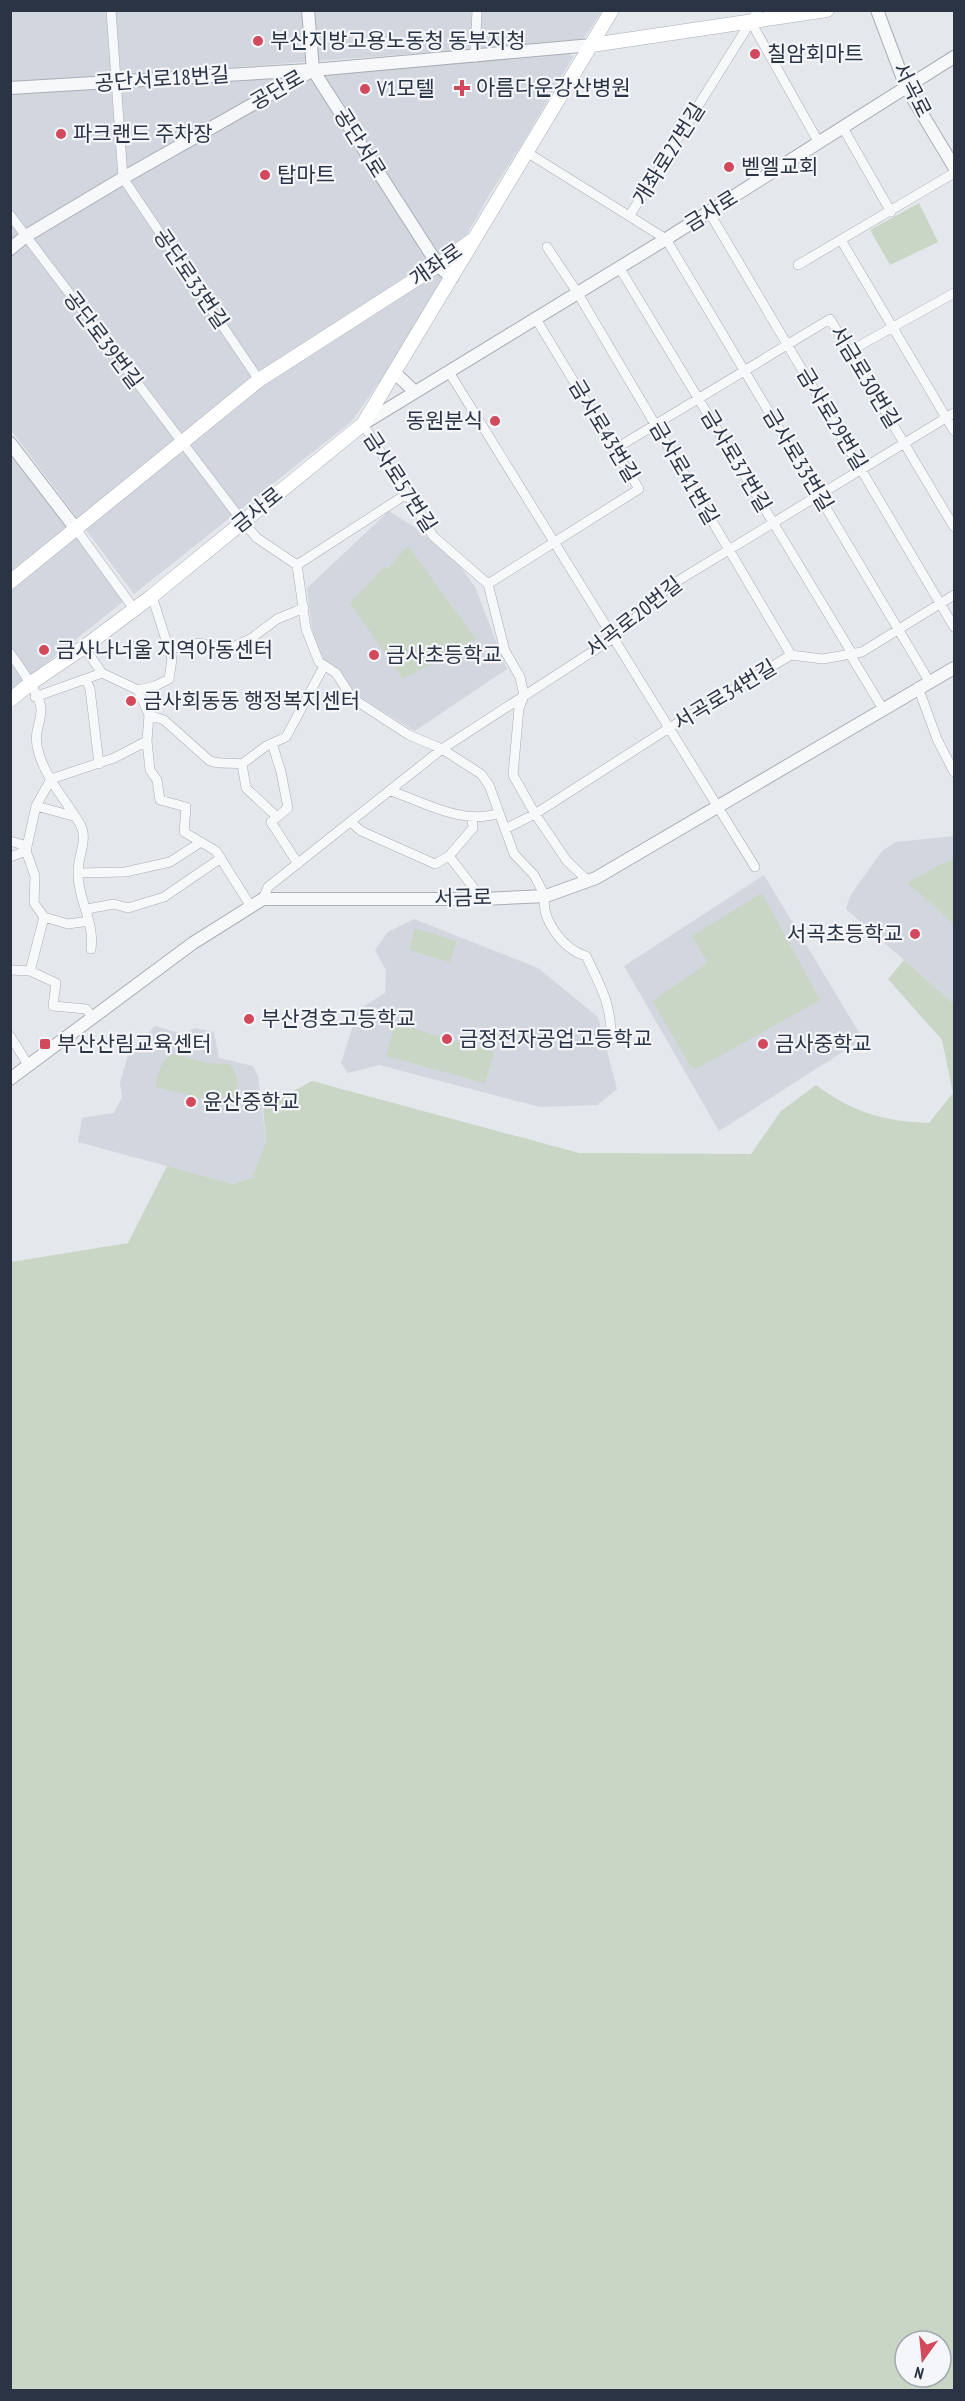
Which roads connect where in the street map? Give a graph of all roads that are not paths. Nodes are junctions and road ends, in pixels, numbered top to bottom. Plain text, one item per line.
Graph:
1 (111, 10) edge
2 (308, 10) edge
3 (477, 10) edge
4 (612, 10) edge
5 (828, 10) edge
6 (877, 10) edge
7 (755, 16) edge
8 (591, 45) junction
9 (475, 57) junction
10 (954, 57) edge
11 (313, 70) junction
12 (116, 82) junction
13 (906, 87) junction
14 (10, 88) edge
15 (843, 128) junction
16 (819, 142) junction
17 (528, 153) junction
18 (954, 167) edge
19 (954, 173) edge
20 (123, 178) junction
21 (709, 212) junction
22 (891, 212) junction
23 (630, 214) junction
24 (10, 215) edge
25 (26, 236) junction
26 (478, 236) junction
27 (666, 238) junction
28 (841, 240) junction
29 (547, 247) dead end
30 (10, 249) edge
31 (438, 265) junction
32 (798, 265) dead end
33 (619, 267) junction
34 (452, 278) junction
35 (577, 292) junction
36 (954, 293) edge
37 (536, 318) junction
38 (893, 327) junction
39 (788, 345) junction
40 (850, 351) junction
41 (745, 371) junction
42 (394, 372) junction
43 (449, 372) junction
44 (259, 380) junction
45 (416, 392) junction
46 (699, 399) junction
47 (951, 415) edge
48 (363, 424) junction
49 (656, 425) junction
50 (954, 431) edge
51 (10, 443) edge
52 (904, 443) junction
53 (181, 444) junction
54 (615, 450) junction
55 (861, 469) junction
56 (405, 495) junction
57 (819, 495) junction
58 (242, 521) junction
59 (773, 523) junction
60 (954, 527) edge
61 (76, 529) junction
62 (554, 542) junction
63 (729, 550) junction
64 (297, 565) junction
65 (10, 582) edge
66 (488, 584) junction
67 (954, 595) edge
68 (152, 596) junction
69 (941, 604) junction
70 (304, 608) junction
71 (134, 609) junction
72 (954, 627) edge
73 (899, 630) junction
74 (615, 637) junction
75 (84, 647) junction
76 (169, 649) junction
77 (10, 653) edge
78 (791, 655) junction
79 (852, 656) junction
80 (324, 666) junction
81 (954, 668) edge
82 (102, 673) junction
83 (86, 680) junction
84 (31, 683) junction
85 (924, 684) junction
86 (138, 690) junction
87 (524, 696) junction
88 (35, 697) junction
89 (10, 700) edge
90 (883, 709) junction
91 (149, 715) junction
92 (669, 728) junction
93 (147, 741) junction
94 (272, 743) junction
95 (442, 749) junction
96 (99, 764) junction
97 (242, 764) junction
98 (954, 772) edge
99 (51, 779) junction
100 (391, 791) junction
101 (36, 806) junction
102 (719, 808) junction
103 (499, 813) junction
104 (535, 814) junction
105 (73, 816) junction
106 (472, 818) junction
107 (274, 820) junction
108 (351, 822) junction
109 (505, 829) junction
110 (10, 841) edge
111 (201, 842) junction
112 (26, 848) junction
113 (449, 856) junction
114 (10, 857) edge
115 (221, 858) junction
116 (298, 864) junction
117 (755, 867) dead end
118 (78, 873) junction
119 (588, 881) junction
120 (545, 896) junction
121 (263, 899) junction
122 (482, 899) junction
123 (250, 906) junction
124 (87, 909) junction
125 (44, 917) junction
126 (89, 921) junction
127 (91, 949) dead end
128 (10, 970) edge
129 (30, 971) junction
130 (93, 1018) junction
131 (10, 1036) edge
132 (611, 1040) dead end
133 (29, 1066) junction
134 (10, 1079) edge

1 - 12 street
2 - 11 street, 공단서로
3 - 9 street
4 - 8 main road, 개좌로
5 - 7 main road
6 - 13 street, 서곡로
7 - 8 main road
7 - 16 street
7 - 23 street, 개좌로27번길
8 - 9 street, 공단로
8 - 17 main road, 개좌로
9 - 11 street, 공단로
10 - 13 street, 금사로
11 - 12 street, 공단서로18번길
11 - 20 street, 공단로
11 - 31 street, 공단서로
12 - 14 street, 공단서로18번길
12 - 20 street
13 - 15 street, 금사로
13 - 18 street, 서곡로
15 - 16 street, 금사로
15 - 22 street
16 - 21 street, 금사로
17 - 23 street, 개좌로27번길
17 - 26 main road, 개좌로
19 - 22 street
20 - 25 street, 공단로
20 - 44 street, 공단로33번길
21 - 27 street, 금사로
21 - 39 street, 금사로29번길
22 - 28 street
23 - 27 street
24 - 25 street
25 - 30 street, 공단로
25 - 53 street, 공단로39번길
26 - 31 main road, 개좌로
26 - 34 main road, 금사로
27 - 33 street, 금사로
27 - 41 street, 금사로33번길
28 - 32 street
28 - 38 street
29 - 35 street
31 - 34 street, 공단서로
31 - 44 main road, 개좌로
33 - 35 street, 금사로
33 - 46 street, 금사로37번길
34 - 42 main road, 금사로
35 - 37 street, 금사로
35 - 49 street, 금사로41번길
36 - 38 street
37 - 43 street, 금사로
37 - 54 street, 금사로43번길
38 - 40 street
38 - 47 street
39 - 40 street, 서금로30번길
39 - 41 street, 서금로30번길
39 - 55 street, 금사로29번길
40 - 52 street, 서금로30번길
41 - 46 street, 서금로30번길
41 - 57 street, 금사로33번길
42 - 45 street
42 - 48 main road, 금사로
43 - 45 street, 금사로
43 - 62 street
44 - 53 main road, 개좌로
45 - 48 street, 금사로
46 - 49 street, 서금로30번길
46 - 59 street, 금사로37번길
47 - 50 street
47 - 52 street, 서곡로20번길
48 - 56 street, 금사로57번길
48 - 58 main road, 금사로
49 - 54 street, 서금로30번길
49 - 63 street, 금사로41번길
51 - 61 street
52 - 55 street, 서곡로20번길
52 - 60 street, 서금로30번길
53 - 58 street
53 - 61 main road, 개좌로
54 - 62 street, 금사로43번길
55 - 57 street, 서곡로20번길
55 - 69 street, 금사로29번길
56 - 64 street
56 - 66 street, 금사로57번길
57 - 59 street, 서곡로20번길
57 - 73 street, 금사로33번길
58 - 64 street
58 - 68 main road, 금사로
59 - 63 street, 서곡로20번길
59 - 79 street, 금사로37번길
61 - 65 main road, 개좌로
61 - 71 street
62 - 66 street
62 - 74 street
63 - 74 street, 서곡로20번길
63 - 78 street, 금사로41번길
64 - 70 street
66 - 87 street
67 - 69 street, 서곡로34번길
68 - 71 main road, 금사로
68 - 76 street
69 - 72 street, 금사로29번길
69 - 73 street, 서곡로34번길
70 - 76 street
70 - 80 street
71 - 75 main road, 금사로
73 - 79 street, 서곡로34번길
73 - 85 street, 금사로33번길
74 - 87 street, 서곡로20번길
74 - 92 street
75 - 82 street
75 - 84 main road, 금사로
76 - 86 street
77 - 84 street
78 - 79 street, 서곡로34번길
78 - 92 street, 서곡로34번길
79 - 90 street, 금사로37번길
80 - 94 street
80 - 95 street
81 - 85 street, 서금로
82 - 83 street
82 - 86 street
83 - 88 street
83 - 96 street
84 - 88 street
84 - 89 main road, 금사로
85 - 90 street, 서금로
85 - 98 street
86 - 91 street
87 - 95 street, 서곡로20번길
87 - 104 street
88 - 99 street
90 - 102 street, 서금로
91 - 93 street
91 - 97 street
92 - 102 street
92 - 104 street, 서곡로34번길
93 - 96 street
93 - 111 street
94 - 97 street
94 - 107 street
95 - 100 street, 서곡로20번길
95 - 103 street
96 - 99 street
97 - 107 street
99 - 101 street
99 - 105 street
100 - 106 street
100 - 108 street, 서곡로20번길
101 - 105 street
101 - 112 street
102 - 117 street
102 - 119 street, 서금로
103 - 106 street
103 - 109 street
104 - 109 street, 서곡로34번길
104 - 119 street
105 - 118 street
106 - 113 street
107 - 116 street
108 - 113 street
108 - 116 street, 서곡로20번길
109 - 120 street
110 - 112 street
111 - 115 street
111 - 118 street
112 - 114 street
112 - 125 street
113 - 122 street
115 - 123 street
115 - 124 street
116 - 121 street, 서곡로20번길
118 - 124 street
119 - 120 street, 서금로
120 - 122 street, 서금로
120 - 132 street
121 - 122 street, 서금로
121 - 123 street, 서금로
123 - 130 street, 서금로
124 - 126 street
125 - 126 street
125 - 129 street
126 - 127 street
128 - 129 street
129 - 130 street
130 - 133 street, 서금로
131 - 133 street
133 - 134 street, 서금로

